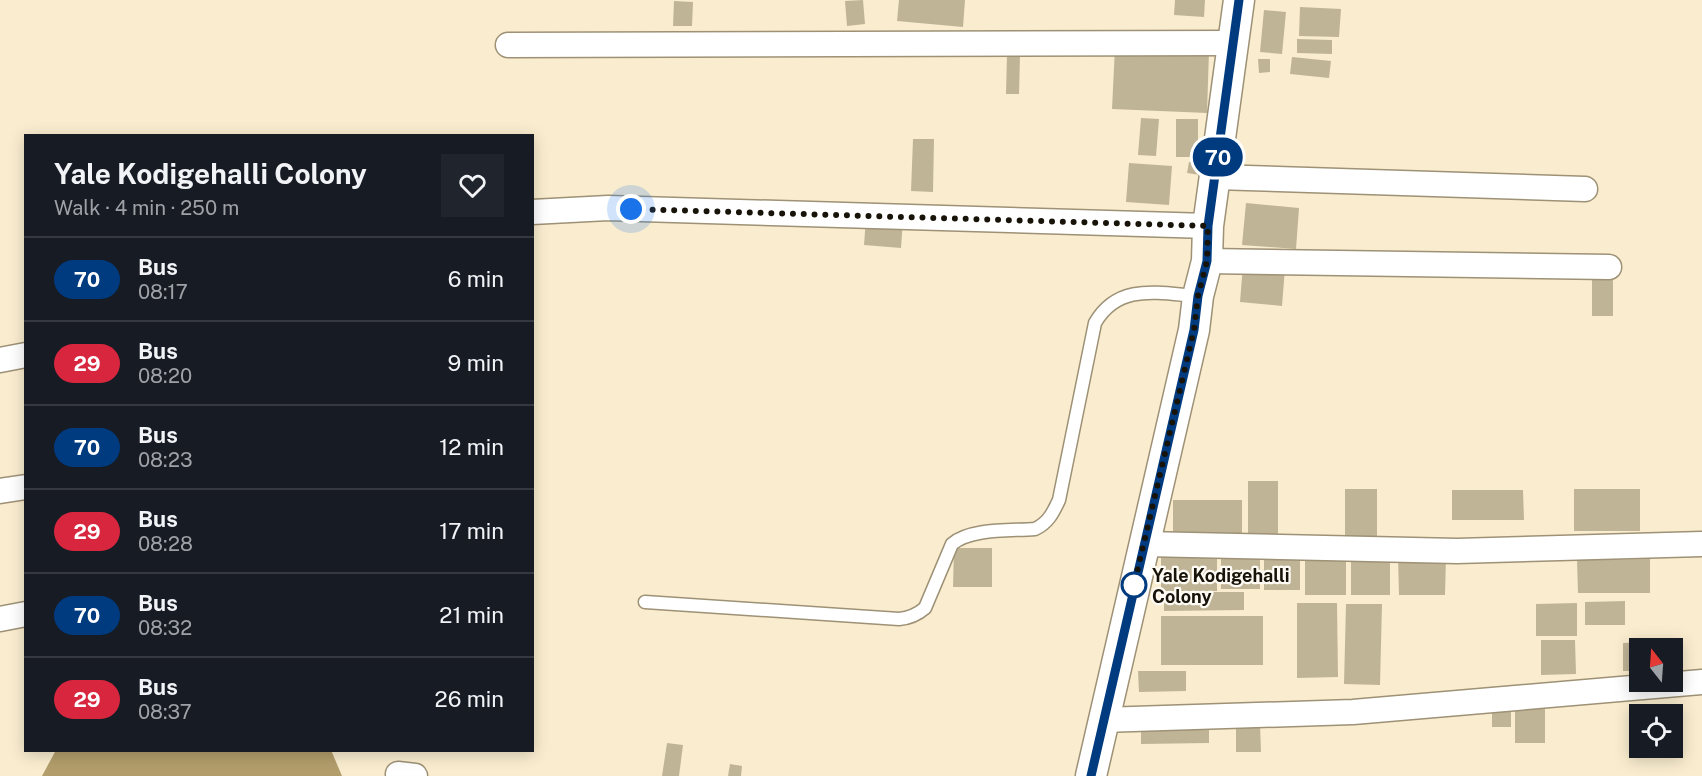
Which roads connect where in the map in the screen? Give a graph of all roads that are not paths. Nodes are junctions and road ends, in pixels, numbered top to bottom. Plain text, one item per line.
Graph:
1 (1239, 0) edge
2 (1233, 43) junction
3 (508, 45) dead end
4 (1215, 177) junction
5 (1585, 189) dead end
6 (534, 212) edge
7 (1208, 226) junction
8 (1207, 261) junction
9 (1609, 267) dead end
10 (1198, 296) junction
11 (24, 355) edge
12 (0, 360) edge
13 (24, 487) edge
14 (0, 491) edge
15 (1144, 544) junction
16 (1702, 544) edge
17 (645, 602) dead end
18 (24, 614) edge
19 (0, 619) edge
20 (1702, 682) edge
21 (1102, 720) junction
22 (1091, 776) edge

1 - 2 street
2 - 3 street
2 - 4 street
4 - 5 street
4 - 7 street
6 - 7 street
7 - 8 street
8 - 9 street
8 - 10 street
10 - 15 street
10 - 17 lane
11 - 12 street
13 - 14 street
15 - 16 street
15 - 21 street
18 - 19 street
20 - 21 street
21 - 22 street

